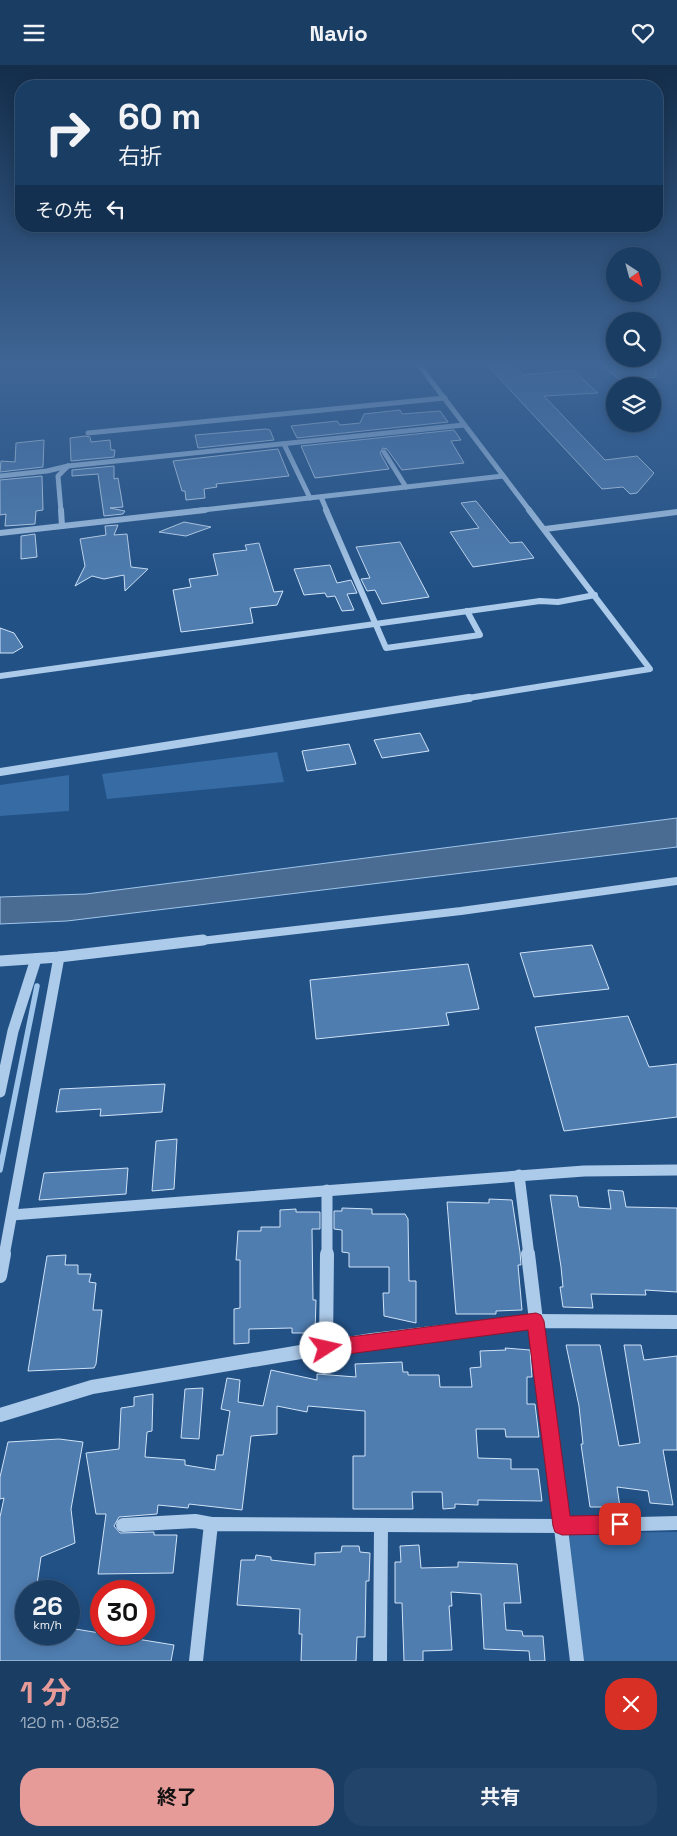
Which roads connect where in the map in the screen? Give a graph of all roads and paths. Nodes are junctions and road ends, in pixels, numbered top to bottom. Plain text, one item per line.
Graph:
1 (327, 439) edge
2 (475, 439) edge
3 (284, 444) junction
4 (384, 452) dead end
5 (68, 466) junction
6 (0, 476) edge
7 (503, 476) junction
8 (406, 487) junction
9 (320, 497) junction
10 (310, 498) junction
11 (677, 512) edge
12 (668, 513) junction
13 (677, 522) edge
14 (62, 526) junction
15 (545, 529) junction
16 (0, 533) edge
17 (594, 595) junction
18 (466, 611) junction
19 (375, 624) junction
20 (0, 676) edge
21 (0, 772) edge
22 (677, 881) edge
23 (59, 957) junction
24 (36, 959) junction
25 (0, 961) edge
26 (0, 1092) edge
27 (677, 1170) edge
28 (519, 1175) junction
29 (327, 1190) junction
30 (12, 1215) junction
31 (0, 1276) edge
32 (536, 1321) junction
33 (677, 1322) edge
34 (326, 1348) junction
35 (0, 1415) edge
36 (677, 1523) edge
37 (123, 1525) dead end
38 (211, 1525) junction
39 (381, 1525) junction
40 (562, 1526) junction
41 (196, 1661) edge
42 (380, 1661) edge
43 (577, 1661) edge

1 - 3 street
2 - 7 street
3 - 5 street
3 - 10 street
4 - 8 street
5 - 6 street
5 - 14 street
7 - 8 street
7 - 15 street
8 - 9 street
9 - 10 street
9 - 19 street
10 - 14 street
11 - 12 street
12 - 13 street
12 - 15 street
14 - 16 street
15 - 17 street
17 - 18 street
17 - 21 street
18 - 19 street
18 - 19 street
19 - 20 street
22 - 23 street
23 - 24 street
23 - 30 street
24 - 25 street
24 - 26 street
27 - 28 street
28 - 29 street
28 - 32 street
29 - 30 street
29 - 34 street
30 - 31 street
32 - 33 street
32 - 34 street
32 - 40 street
34 - 35 street
36 - 40 street
37 - 38 street
38 - 39 street
38 - 41 street
39 - 40 street
39 - 42 street
40 - 43 street

